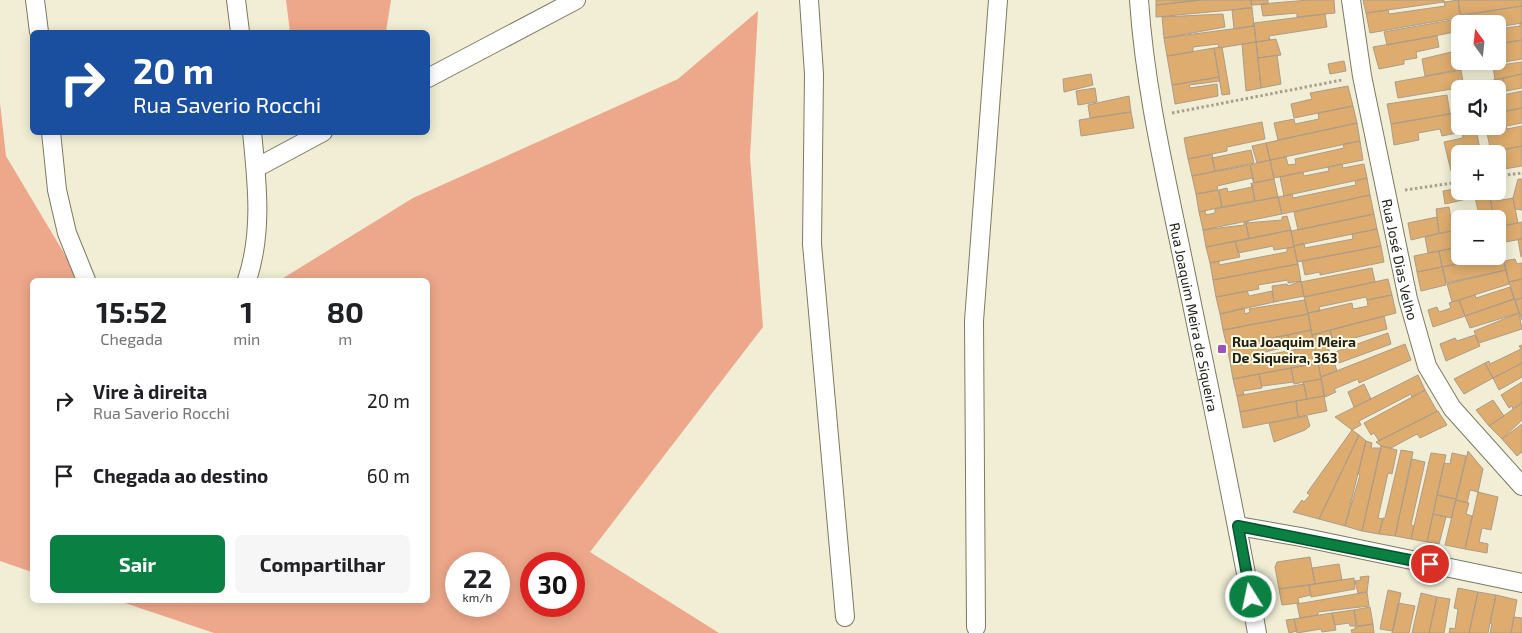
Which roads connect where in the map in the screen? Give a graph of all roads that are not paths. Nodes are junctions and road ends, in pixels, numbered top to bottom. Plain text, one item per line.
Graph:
1 (35, 0) edge
2 (236, 0) edge
3 (576, 0) edge
4 (809, 0) edge
5 (998, 0) edge
6 (1139, 0) edge
7 (1351, 0) edge
8 (39, 30) edge
9 (240, 30) edge
10 (430, 77) edge
11 (50, 135) edge
12 (252, 135) edge
13 (317, 135) edge
14 (256, 168) junction
15 (85, 278) edge
16 (248, 278) edge
17 (1522, 486) edge
18 (1238, 526) junction
19 (1522, 583) edge
20 (845, 617) dead end
21 (976, 627) dead end
22 (1257, 633) edge

1 - 8 street
2 - 9 street
3 - 10 street
4 - 20 street
5 - 21 street
6 - 18 street, Rua Joaquim Meira de Siqueira
7 - 17 street, Rua José Dias Velho
11 - 15 street
12 - 14 street
13 - 14 street
14 - 16 street
18 - 19 street
18 - 22 street, Rua Joaquim Meira de Siqueira

